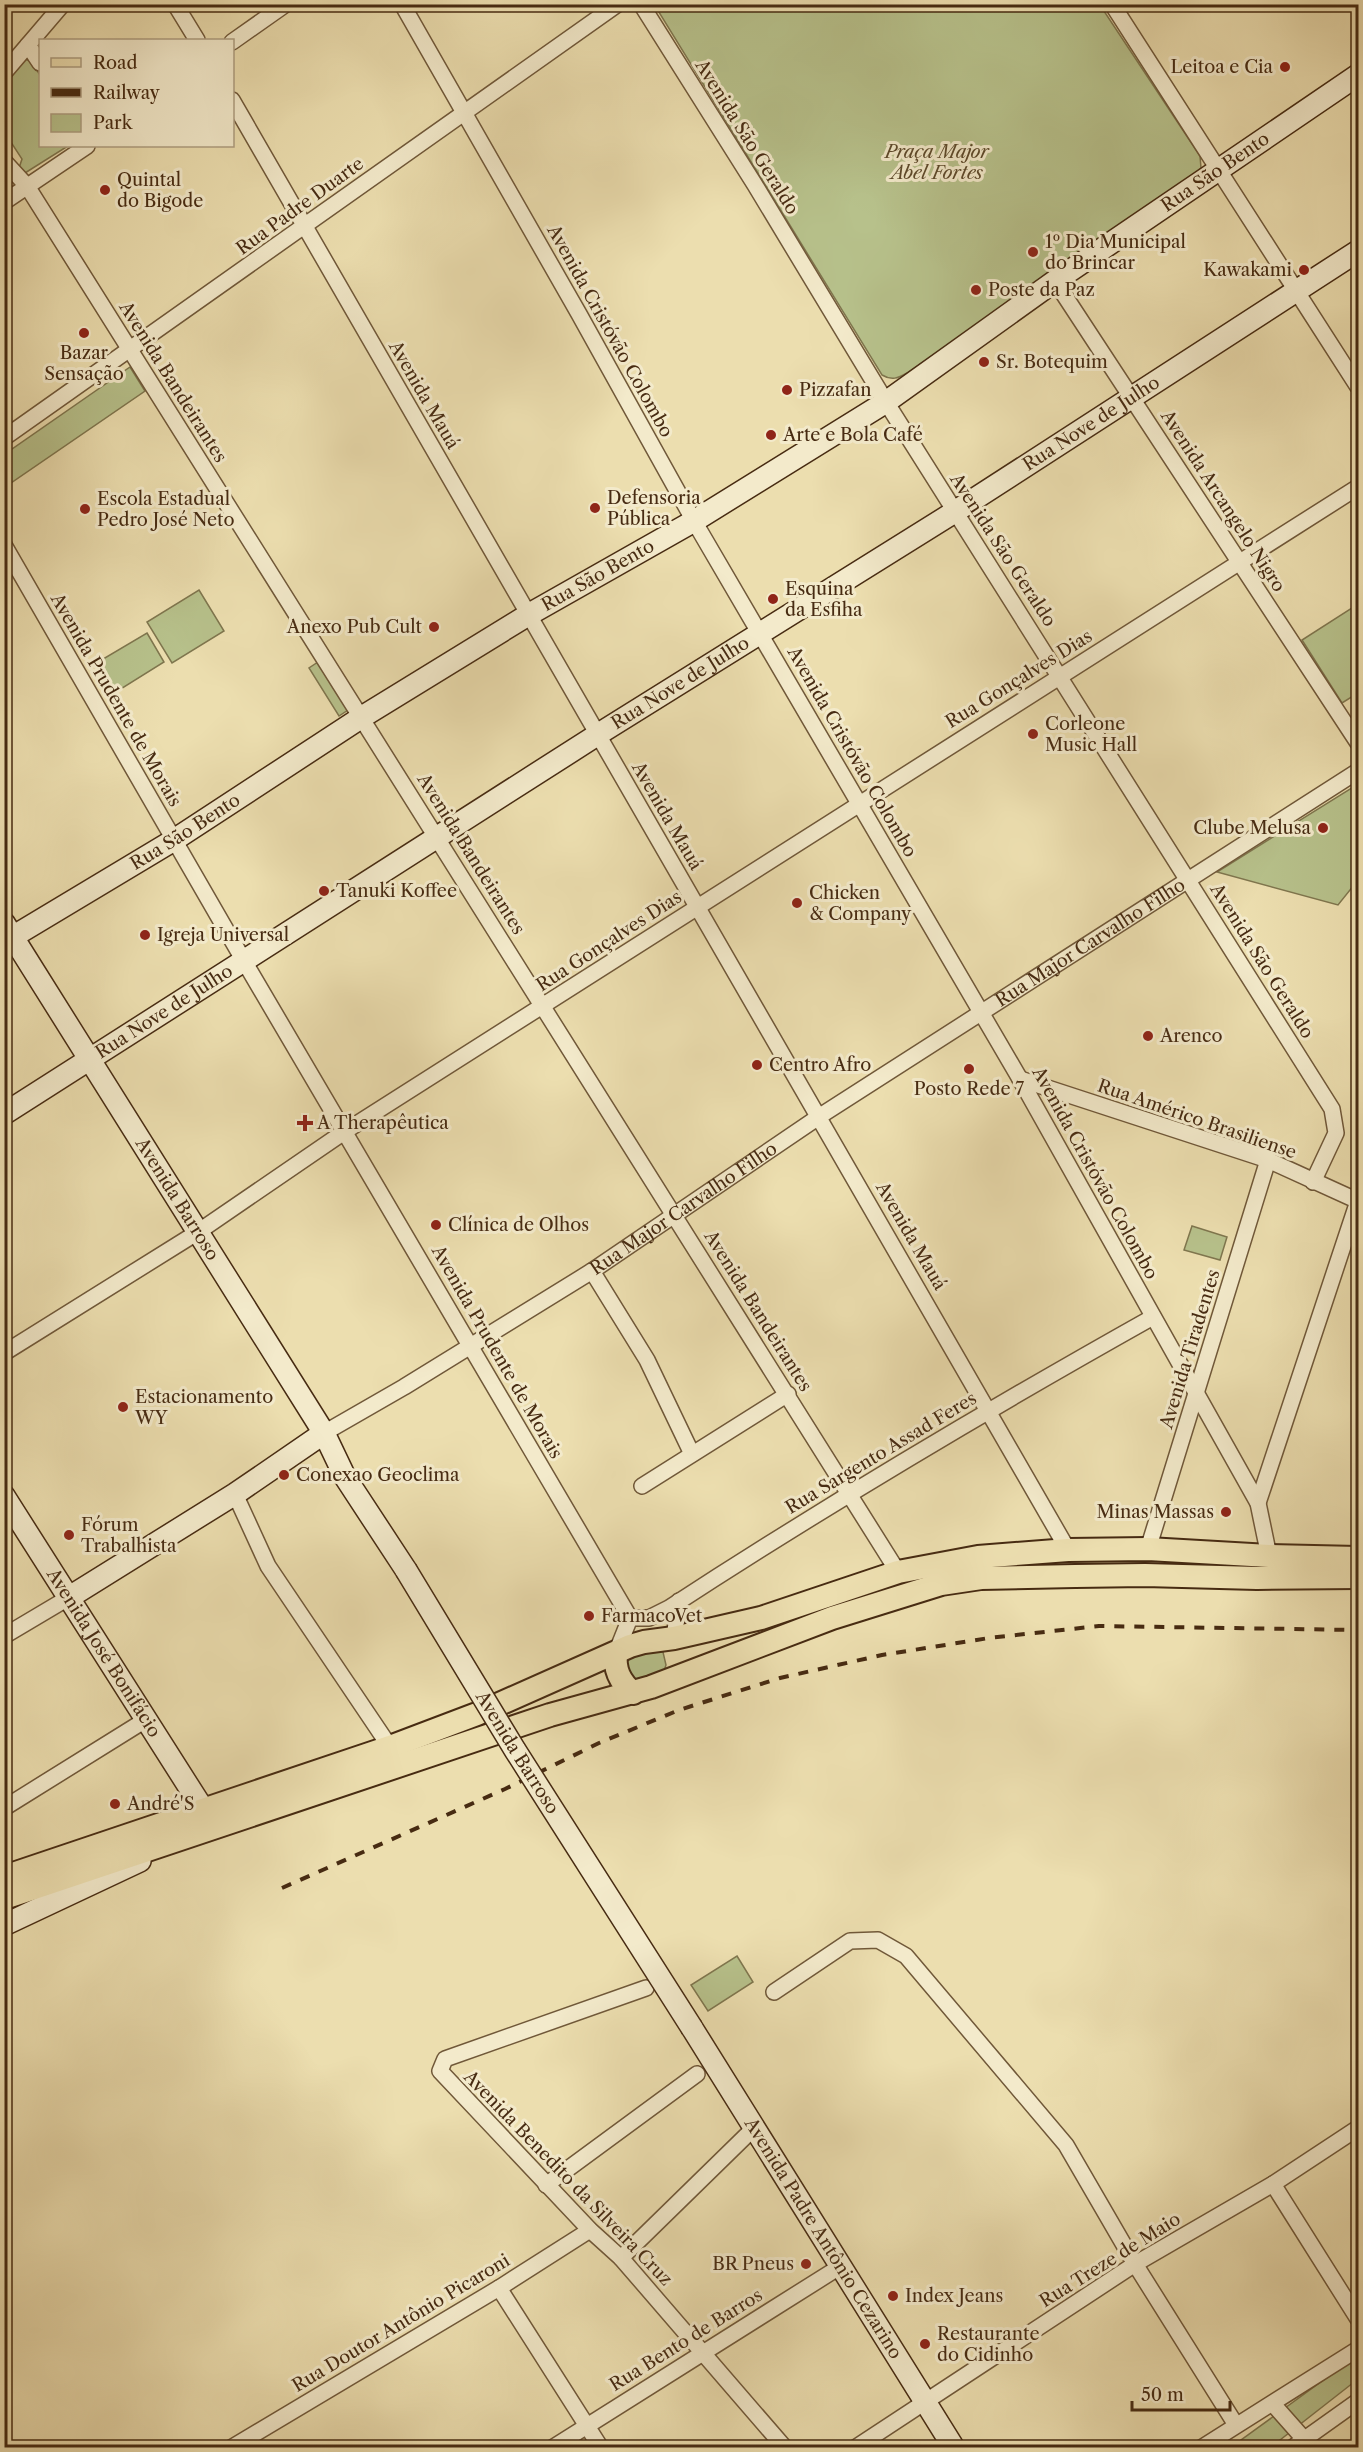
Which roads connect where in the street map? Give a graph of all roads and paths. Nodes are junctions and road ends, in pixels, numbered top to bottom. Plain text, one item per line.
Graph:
1 (63, 4) edge
2 (175, 4) edge
3 (286, 4) edge
4 (402, 4) edge
5 (618, 4) edge
6 (641, 4) edge
7 (1112, 4) edge
8 (196, 39) edge
9 (234, 41) edge
10 (28, 45) junction
11 (39, 62) edge
12 (4, 73) edge
13 (1359, 75) edge
14 (234, 103) edge
15 (464, 112) junction
16 (86, 147) edge
17 (4, 161) edge
18 (1218, 170) junction
19 (27, 186) junction
20 (4, 202) edge
21 (305, 227) junction
22 (1359, 251) edge
23 (1055, 281) junction
24 (1297, 292) junction
25 (129, 351) junction
26 (1359, 387) edge
27 (1133, 399) junction
28 (886, 402) junction
29 (4, 438) edge
30 (1359, 487) edge
31 (956, 511) junction
32 (694, 521) junction
33 (4, 545) edge
34 (1239, 562) junction
35 (528, 615) junction
36 (761, 634) junction
37 (1060, 676) junction
38 (362, 717) junction
39 (597, 735) junction
40 (1359, 743) edge
41 (1359, 771) edge
42 (858, 804) junction
43 (438, 839) junction
44 (174, 840) junction
45 (1189, 880) junction
46 (697, 908) junction
47 (7, 934) edge
48 (244, 961) junction
49 (543, 1006) junction
50 (981, 1012) junction
51 (90, 1059) junction
52 (1020, 1079) junction
53 (4, 1114) edge
54 (820, 1116) junction
55 (344, 1132) junction
56 (1268, 1160) junction
57 (1313, 1182) junction
58 (1359, 1201) edge
59 (675, 1216) junction
60 (198, 1232) junction
61 (592, 1271) junction
62 (1153, 1317) junction
63 (470, 1344) junction
64 (4, 1353) edge
65 (788, 1394) junction
66 (1196, 1396) junction
67 (989, 1409) junction
68 (324, 1434) junction
69 (301, 1448) junction
70 (692, 1454) junction
71 (345, 1477) junction
72 (642, 1486) dead end
73 (850, 1492) junction
74 (235, 1494) junction
75 (4, 1496) edge
76 (1258, 1503) junction
77 (1148, 1549) junction
78 (1068, 1550) junction
79 (1269, 1556) junction
80 (1359, 1557) edge
81 (898, 1572) junction
82 (1359, 1577) edge
83 (68, 1598) junction
84 (679, 1601) junction
85 (630, 1618) junction
86 (4, 1636) edge
87 (674, 1638) junction
88 (616, 1653) junction
89 (671, 1679) junction
90 (633, 1693) junction
91 (147, 1719) junction
92 (390, 1747) junction
93 (4, 1808) edge
94 (203, 1809) junction
95 (185, 1839) junction
96 (4, 1877) edge
97 (4, 1898) edge
98 (4, 1925) edge
99 (646, 1988) dead end
100 (774, 1992) dead end
101 (692, 2028) joint
102 (697, 2074) dead end
103 (755, 2127) junction
104 (1359, 2128) edge
105 (1274, 2184) junction
106 (546, 2185) junction
107 (590, 2230) junction
108 (621, 2258) junction
109 (1135, 2264) junction
110 (841, 2266) junction
111 (499, 2288) junction
112 (1359, 2319) edge
113 (1359, 2349) edge
114 (702, 2353) junction
115 (1359, 2401) edge
116 (926, 2402) junction
117 (1273, 2404) junction
118 (1236, 2425) junction
119 (587, 2426) junction
120 (1222, 2442) edge
121 (1298, 2444) edge
122 (231, 2448) edge
123 (552, 2448) edge
124 (601, 2448) edge
125 (785, 2448) edge
126 (855, 2448) edge
127 (954, 2448) edge
128 (1201, 2448) edge

1 - 10 street
2 - 8 street
3 - 9 street
4 - 15 street, Avenida Cristóvão Colombo
5 - 15 street, Rua Padre Duarte
6 - 28 street, Avenida São Geraldo
7 - 18 street
10 - 11 street
10 - 12 street
13 - 18 street, Rua São Bento
14 - 21 street, Avenida Mauá
15 - 21 street, Rua Padre Duarte
15 - 32 street, Avenida Cristóvão Colombo
16 - 19 street
17 - 19 street, Avenida Bandeirantes
18 - 23 street, Rua São Bento
18 - 24 street
19 - 20 street
19 - 25 street, Avenida Bandeirantes
21 - 25 street, Rua Padre Duarte
21 - 35 street, Avenida Mauá
22 - 24 street, Rua Nove de Julho
23 - 27 street, Avenida Arcangelo Nigro
23 - 28 street, Rua São Bento
24 - 26 street
24 - 27 street, Rua Nove de Julho
25 - 29 street, Rua Padre Duarte
25 - 38 street, Avenida Bandeirantes
27 - 31 street, Rua Nove de Julho
27 - 34 street, Avenida Arcangelo Nigro
28 - 31 street, Avenida São Geraldo
28 - 32 street, Rua São Bento
30 - 34 street, Rua Gonçalves Dias
31 - 36 street, Rua Nove de Julho
31 - 37 street, Avenida São Geraldo
32 - 35 street, Rua São Bento
32 - 36 street, Avenida Cristóvão Colombo
33 - 44 street, Avenida Prudente de Morais
34 - 37 street, Rua Gonçalves Dias
34 - 40 street, Avenida Arcangelo Nigro
35 - 38 street, Rua São Bento
35 - 39 street, Avenida Mauá
36 - 39 street, Rua Nove de Julho
36 - 42 street, Avenida Cristóvão Colombo
37 - 42 street, Rua Gonçalves Dias
37 - 45 street, Avenida São Geraldo
38 - 43 street, Avenida Bandeirantes
38 - 44 street, Rua São Bento
39 - 43 street, Rua Nove de Julho
39 - 46 street, Avenida Mauá
41 - 45 street, Rua Major Carvalho Filho
42 - 46 street, Rua Gonçalves Dias
42 - 50 street, Avenida Cristóvão Colombo
43 - 48 street, Rua Nove de Julho
43 - 49 street, Avenida Bandeirantes
44 - 47 street, Rua São Bento
44 - 48 street, Avenida Prudente de Morais
45 - 50 street, Rua Major Carvalho Filho
45 - 57 street, Avenida São Geraldo
46 - 49 street, Rua Gonçalves Dias
46 - 54 street, Avenida Mauá
47 - 51 street, Avenida Barroso
48 - 51 street, Rua Nove de Julho
48 - 55 street, Avenida Prudente de Morais
49 - 55 street, Rua Gonçalves Dias
49 - 59 street, Avenida Bandeirantes
50 - 52 street, Avenida Cristóvão Colombo
50 - 54 street, Rua Major Carvalho Filho
51 - 53 street, Rua Nove de Julho
51 - 60 street, Avenida Barroso
52 - 56 street, Rua Américo Brasiliense
52 - 62 street, Avenida Cristóvão Colombo
54 - 59 street, Rua Major Carvalho Filho
54 - 67 street, Avenida Mauá
55 - 60 street, Rua Gonçalves Dias
55 - 63 street, Avenida Prudente de Morais
56 - 57 street, Rua Américo Brasiliense
56 - 66 street, Avenida Tiradentes
57 - 58 street, Rua Américo Brasiliense
58 - 76 street
59 - 61 street, Rua Major Carvalho Filho
59 - 65 street, Avenida Bandeirantes
60 - 64 street, Rua Gonçalves Dias
60 - 68 street, Avenida Barroso
61 - 63 street, Rua Major Carvalho Filho
61 - 70 street
62 - 66 street, Avenida Cristóvão Colombo
62 - 67 street, Rua Sargento Assad Feres
63 - 68 street, Rua Major Carvalho Filho
63 - 85 street, Avenida Prudente de Morais
65 - 70 street
65 - 73 street, Avenida Bandeirantes
66 - 76 street, Avenida Cristóvão Colombo
66 - 77 street, Avenida Tiradentes
67 - 73 street, Rua Sargento Assad Feres
67 - 78 street, Avenida Mauá
68 - 69 street, Rua Major Carvalho Filho
68 - 71 street, Avenida Barroso
69 - 71 street, Avenida Barroso
69 - 74 street, Rua Major Carvalho Filho
70 - 72 street
71 - 101 street, Avenida Barroso, bridge
73 - 81 street, Avenida Bandeirantes
73 - 84 street, Rua Sargento Assad Feres
74 - 83 street, Rua Major Carvalho Filho
74 - 92 street
75 - 83 street, Avenida José Bonifácio
76 - 79 street, Avenida Cristóvão Colombo
77 - 78 main road
77 - 79 main road
78 - 81 main road
79 - 80 main road
81 - 87 main road
82 - 89 main road
83 - 86 street, Rua Major Carvalho Filho
83 - 91 street, Avenida José Bonifácio
84 - 85 street, Rua Sargento Assad Feres
84 - 87 street
85 - 88 street
87 - 88 main road
87 - 89 main road
88 - 90 main road
88 - 92 main road
89 - 90 main road
90 - 95 main road
91 - 93 street
91 - 94 street, Avenida José Bonifácio
92 - 94 main road
94 - 96 main road
95 - 97 main road
95 - 98 street
99 - 106 street, Avenida Benedito da Silveira Cruz
100 - 109 street
101 - 103 street, Avenida Padre Antônio Cezarino
102 - 106 street
103 - 108 street
103 - 110 street, Avenida Padre Antônio Cezarino
104 - 105 street, Rua Treze de Maio
105 - 109 street, Rua Treze de Maio
105 - 112 street
106 - 107 street, Avenida Benedito da Silveira Cruz
107 - 108 street, Avenida Benedito da Silveira Cruz
107 - 111 street, Rua Doutor Antônio Picaroni
108 - 114 street, Avenida Benedito da Silveira Cruz
109 - 116 street, Rua Treze de Maio
109 - 118 street
110 - 114 street, Rua Bento de Barros
110 - 116 street, Avenida Padre Antônio Cezarino
111 - 119 street
111 - 122 street, Rua Doutor Antônio Picaroni
113 - 117 street
114 - 119 street, Rua Bento de Barros
114 - 125 street, Avenida Benedito da Silveira Cruz
115 - 121 street
116 - 126 street, Rua Treze de Maio
116 - 127 street, Avenida Padre Antônio Cezarino
117 - 118 street
117 - 121 street
118 - 120 street
119 - 123 street, Rua Bento de Barros
119 - 124 street
120 - 128 street

